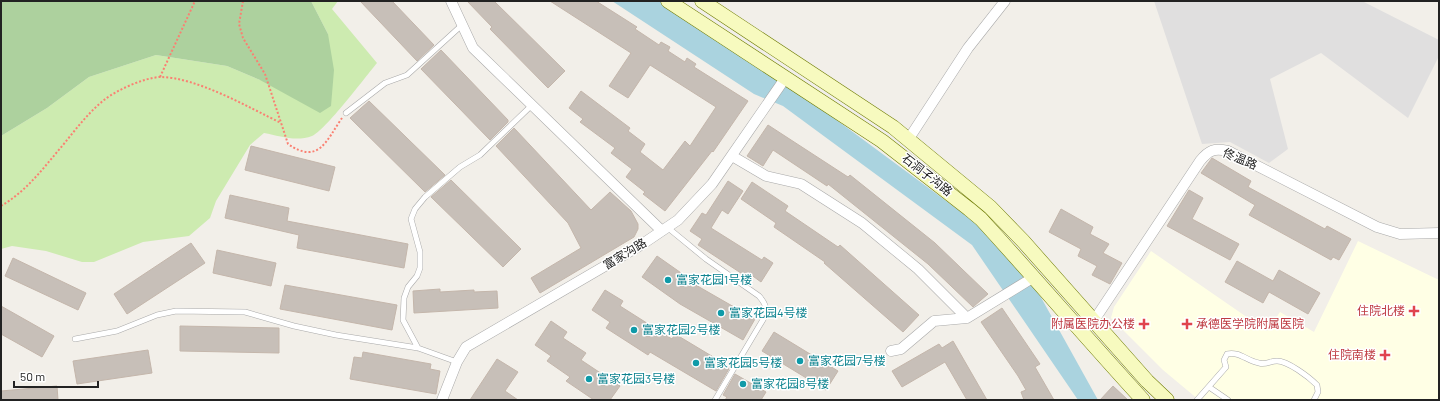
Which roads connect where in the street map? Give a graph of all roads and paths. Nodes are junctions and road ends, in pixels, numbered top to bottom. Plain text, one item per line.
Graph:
1 (195, 1) edge
2 (243, 1) edge
3 (451, 1) edge
4 (668, 1) edge
5 (702, 1) edge
6 (1004, 1) edge
7 (462, 25) junction
8 (160, 77) junction
9 (785, 79) junction
10 (532, 105) junction
11 (346, 113) joint
12 (281, 123) junction
13 (908, 140) junction
14 (732, 156) junction
15 (1, 206) edge
16 (664, 229) junction
17 (1439, 233) edge
18 (1031, 278) junction
19 (967, 318) junction
20 (1093, 322) junction
21 (75, 339) dead end
22 (418, 348) junction
23 (891, 351) dead end
24 (457, 362) junction
25 (1209, 387) junction
26 (442, 400) edge
27 (715, 400) edge
28 (1143, 400) edge
29 (1167, 400) edge
30 (1197, 400) edge
31 (1228, 400) edge
32 (1314, 400) edge

1 - 8 path
2 - 12 path
3 - 7 street
4 - 9 main road, 石洞子沟路
5 - 13 main road, 石洞子沟路
6 - 13 street
7 - 10 street
7 - 11 lane
8 - 12 path
8 - 15 path
9 - 14 street, 富家沟路
9 - 18 main road, 石洞子沟路
10 - 16 street
10 - 22 lane
11 - 12 path
13 - 20 main road, 石洞子沟路
14 - 16 street, 富家沟路
14 - 19 street
16 - 24 street, 富家沟路
16 - 27 lane
17 - 20 street, 佟温路
18 - 19 street
18 - 28 main road, 石洞子沟路
19 - 23 street
20 - 29 main road, 石洞子沟路
21 - 22 lane
22 - 24 lane
24 - 26 street, 富家沟路
25 - 30 lane
25 - 31 lane
25 - 32 lane

